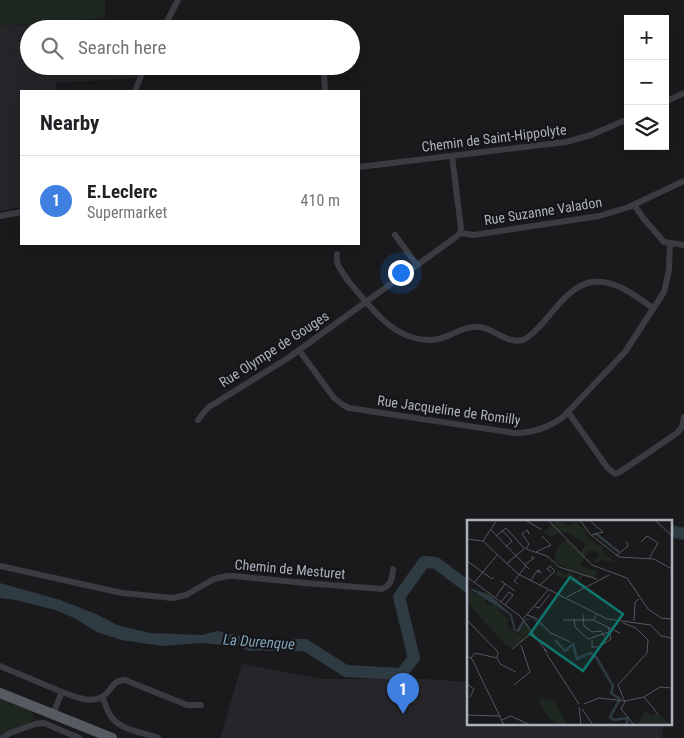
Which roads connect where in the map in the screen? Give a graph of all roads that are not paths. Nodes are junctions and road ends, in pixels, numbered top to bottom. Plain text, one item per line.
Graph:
1 (178, 0) edge
2 (168, 20) edge
3 (141, 75) edge
4 (324, 75) edge
5 (135, 90) edge
6 (325, 90) edge
7 (684, 93) edge
8 (669, 100) edge
9 (624, 121) edge
10 (452, 156) junction
11 (360, 167) edge
12 (684, 181) edge
13 (634, 205) junction
14 (20, 212) edge
15 (0, 216) edge
16 (460, 233) junction
17 (395, 235) dead end
18 (670, 243) junction
19 (684, 245) edge
20 (338, 254) dead end
21 (417, 265) junction
22 (367, 302) junction
23 (654, 308) junction
24 (299, 350) junction
25 (568, 412) junction
26 (684, 417) edge
27 (198, 420) dead end
28 (0, 566) edge
29 (393, 568) dead end
30 (0, 666) edge
31 (0, 692) edge
32 (62, 692) junction
33 (102, 697) junction
34 (200, 705) dead end
35 (54, 714) junction
36 (2, 738) edge
37 (79, 738) edge
38 (112, 738) edge
39 (158, 738) edge

1 - 2 street
3 - 5 street
4 - 6 street
7 - 8 street
9 - 10 street, Chemin de Saint-Hippolyte
10 - 11 street, Chemin de Saint-Hippolyte
10 - 16 street
12 - 13 street, Rue Suzanne Valadon
13 - 16 street, Rue Suzanne Valadon
13 - 18 street
14 - 15 street
16 - 21 street, Rue Olympe de Gouges
17 - 21 street
18 - 19 street
18 - 23 street, Rue Jacqueline de Romilly
20 - 22 street
21 - 22 street, Rue Olympe de Gouges
22 - 23 street
22 - 24 street, Rue Olympe de Gouges
23 - 25 street, Rue Jacqueline de Romilly
24 - 25 street, Rue Jacqueline de Romilly
24 - 27 street, Rue Olympe de Gouges
25 - 26 street
28 - 29 street, Chemin de Mesturet
30 - 32 street
31 - 35 main road
32 - 33 street
32 - 35 street
33 - 34 street
33 - 39 street
35 - 38 main road
36 - 37 street

